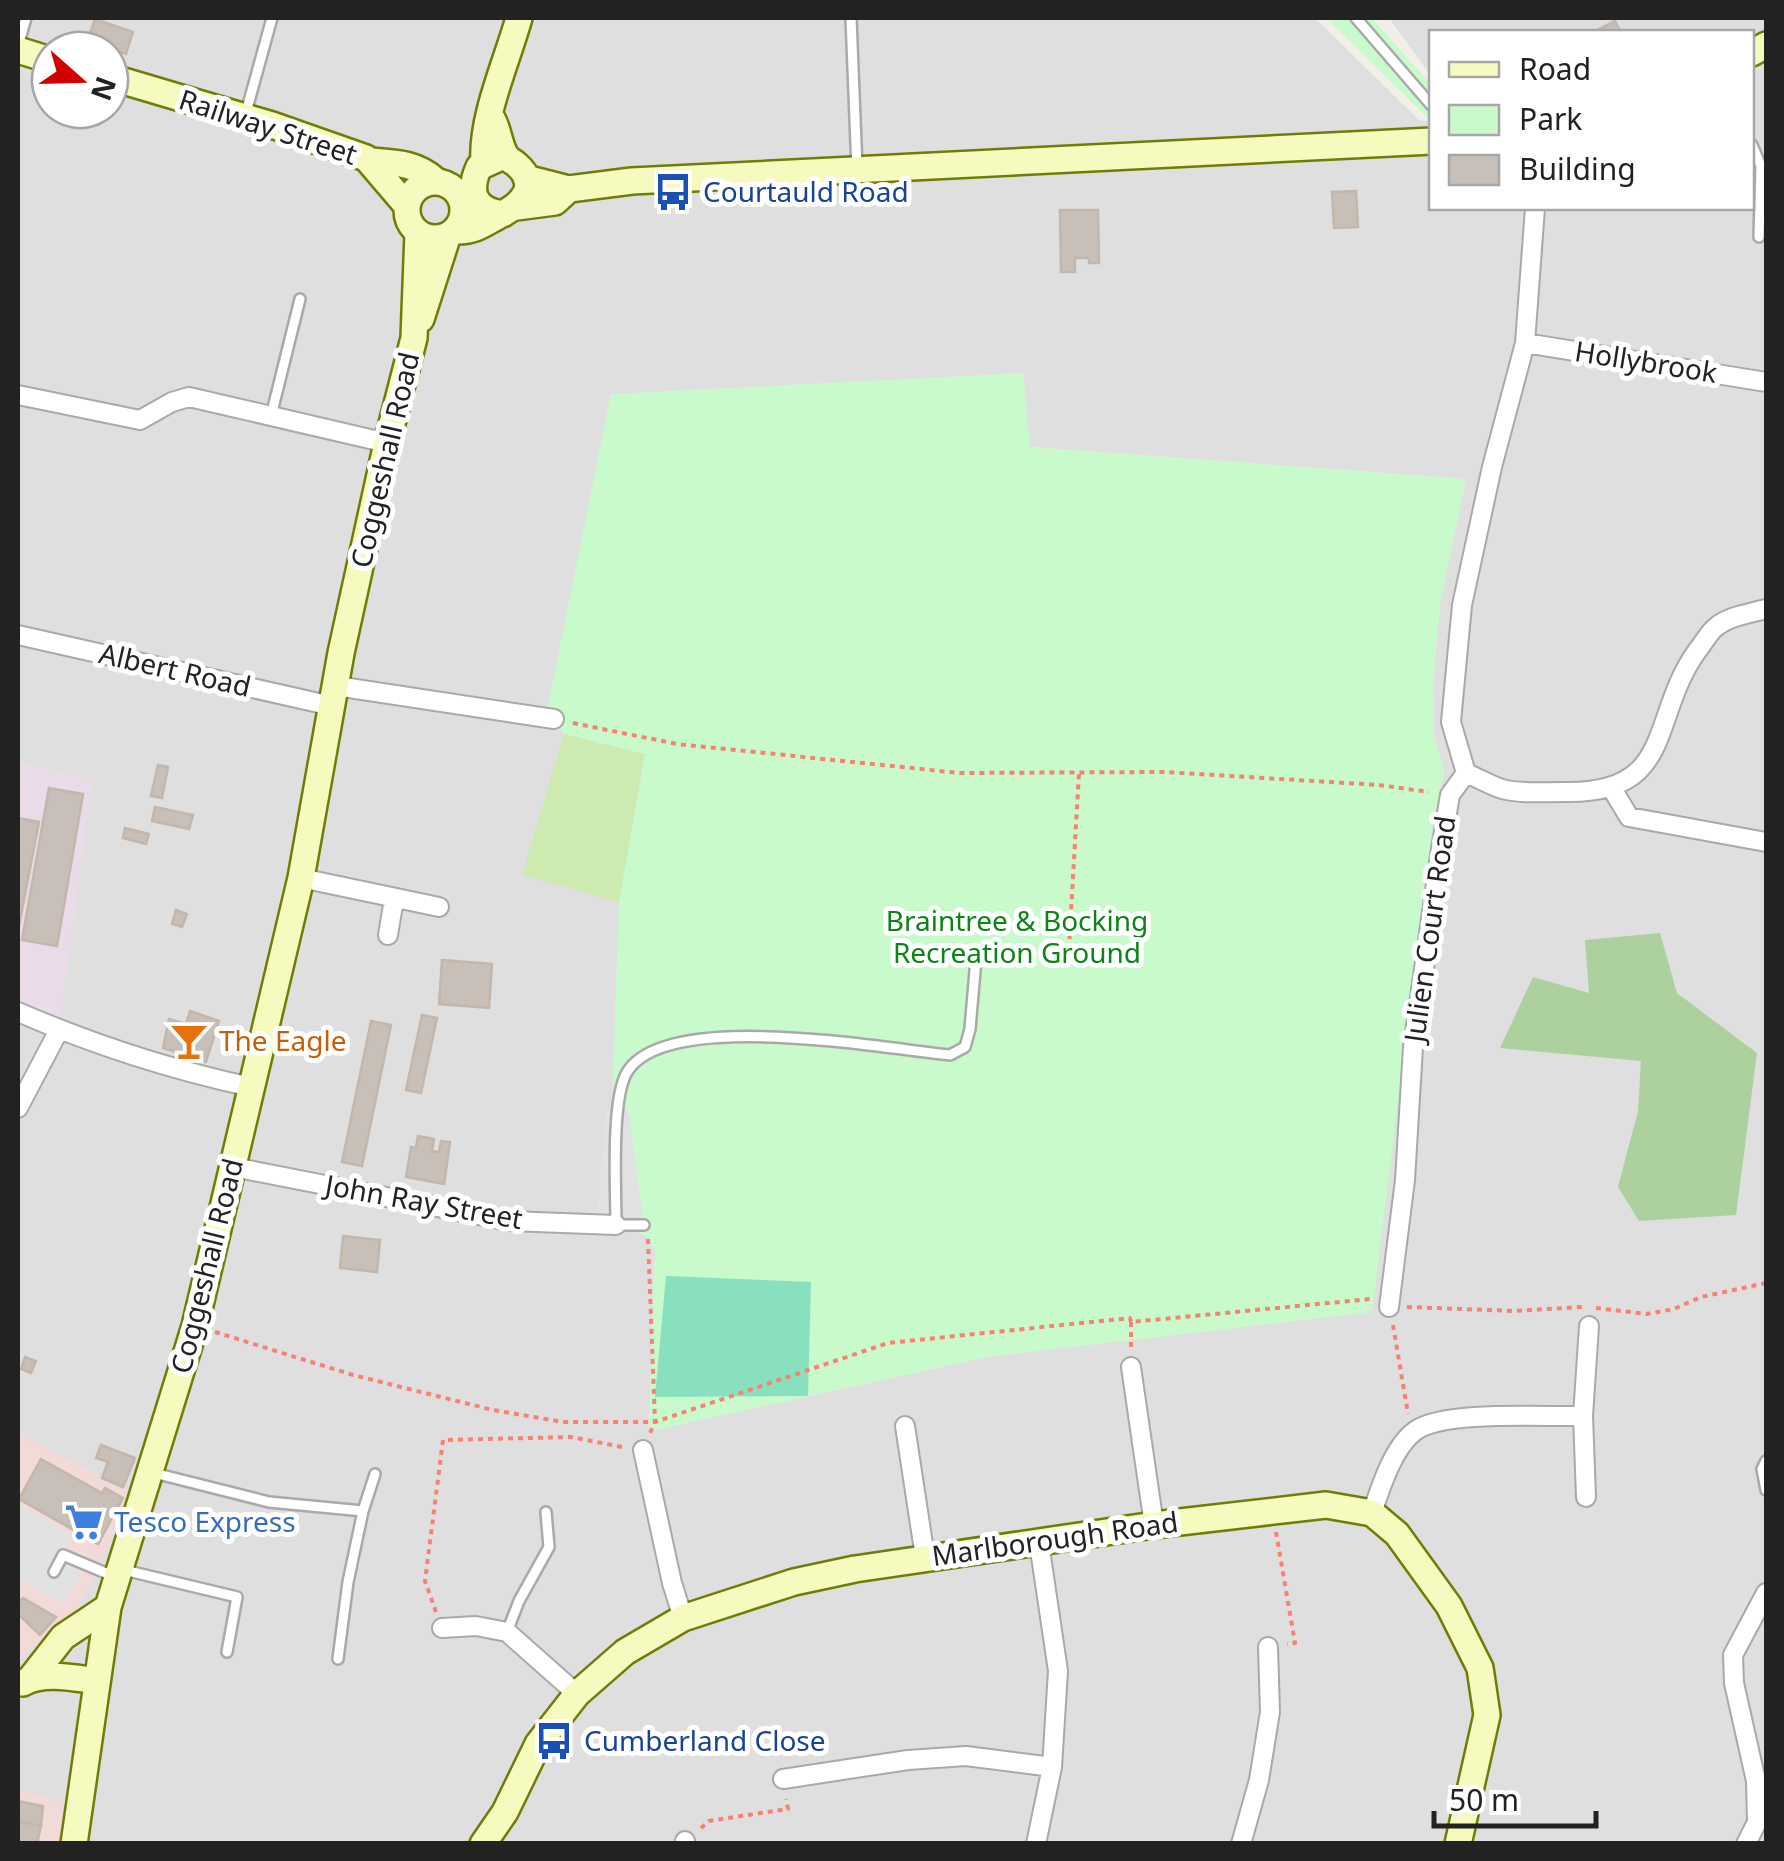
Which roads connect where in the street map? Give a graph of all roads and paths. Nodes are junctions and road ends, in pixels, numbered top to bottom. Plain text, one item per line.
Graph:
1 (26, 18) edge
2 (272, 18) edge
3 (520, 18) edge
4 (851, 18) edge
5 (1356, 18) edge
6 (18, 49) edge
7 (130, 84) edge
8 (1429, 103) edge
9 (245, 117) junction
10 (1429, 141) edge
11 (1754, 150) edge
12 (372, 161) junction
13 (500, 166) junction
14 (858, 172) junction
15 (437, 180) junction
16 (568, 189) junction
17 (407, 206) junction
18 (510, 210) junction
19 (1535, 210) edge
20 (418, 233) junction
21 (453, 234) junction
22 (1759, 237) dead end
23 (300, 299) dead end
24 (414, 338) junction
25 (1525, 343) junction
26 (1766, 382) edge
27 (18, 395) edge
28 (271, 416) junction
29 (387, 443) junction
30 (1766, 609) edge
31 (18, 635) edge
32 (334, 696) junction
33 (554, 719) joint
34 (1079, 772) junction
35 (1466, 773) junction
36 (1611, 787) junction
37 (1450, 795) junction
38 (1766, 842) edge
39 (300, 878) junction
40 (394, 899) junction
41 (438, 906) dead end
42 (388, 934) dead end
43 (976, 959) joint
44 (18, 1012) edge
45 (59, 1030) junction
46 (251, 1088) junction
47 (18, 1108) edge
48 (233, 1167) junction
49 (616, 1225) junction
50 (644, 1225) joint
51 (1766, 1283) edge
52 (1389, 1306) junction
53 (1131, 1322) junction
54 (195, 1326) junction
55 (1589, 1326) dead end
56 (1131, 1368) joint
57 (1583, 1416) junction
58 (655, 1422) junction
59 (905, 1426) dead end
60 (1412, 1433) junction
61 (643, 1450) joint
62 (1766, 1461) edge
63 (149, 1472) junction
64 (375, 1474) dead end
65 (1766, 1490) edge
66 (1586, 1497) dead end
67 (363, 1510) junction
68 (1272, 1511) junction
69 (546, 1512) dead end
70 (1372, 1513) junction
71 (1154, 1525) junction
72 (1039, 1542) junction
73 (925, 1557) junction
74 (54, 1572) dead end
75 (117, 1573) junction
76 (1766, 1593) edge
77 (108, 1606) junction
78 (683, 1618) junction
79 (442, 1628) joint
80 (507, 1632) junction
81 (1268, 1647) joint
82 (227, 1652) dead end
83 (338, 1659) dead end
84 (24, 1682) edge
85 (96, 1682) junction
86 (576, 1694) junction
87 (1052, 1767) junction
88 (783, 1779) joint
89 (1762, 1798) edge
90 (685, 1842) edge
91 (74, 1844) edge
92 (483, 1844) edge
93 (1036, 1844) edge
94 (1240, 1844) edge
95 (1458, 1844) edge
96 (1746, 1844) edge

1 - 6 lane
2 - 9 lane
3 - 13 main road
4 - 14 lane
5 - 8 lane
7 - 9 main road, Railway Street
9 - 12 main road, Railway Street
10 - 14 main road
11 - 22 lane
12 - 15 main road
12 - 17 main road, Railway Street
13 - 15 main road
13 - 16 main road
13 - 18 main road
13 - 18 main road
14 - 16 main road
15 - 17 main road
15 - 21 main road
16 - 18 main road
17 - 20 main road, Coggeshall Road
18 - 21 main road
19 - 25 street
20 - 21 main road
20 - 24 main road, Coggeshall Road
21 - 24 main road
23 - 28 lane
24 - 29 main road, Coggeshall Road
25 - 26 street, Hollybrook
25 - 35 street
27 - 28 street
28 - 29 street
29 - 32 main road, Coggeshall Road
30 - 36 street
31 - 32 street, Albert Road
32 - 33 street
32 - 39 main road, Coggeshall Road
33 - 34 path
34 - 37 path
34 - 43 path
35 - 36 street
35 - 37 street, Julien Court Road
36 - 38 street
37 - 52 street, Julien Court Road
39 - 40 street
39 - 46 main road, Coggeshall Road
40 - 41 street
40 - 42 street
43 - 49 lane
44 - 45 street
45 - 46 street
45 - 47 street
46 - 48 main road, Coggeshall Road
48 - 49 street, John Ray Street
48 - 54 main road, Coggeshall Road
49 - 50 lane
50 - 58 path
51 - 52 path
52 - 53 path
52 - 60 path
53 - 56 path
53 - 58 path
54 - 58 path
54 - 63 main road, Coggeshall Road
55 - 57 street
56 - 71 street
57 - 60 street
57 - 66 street
59 - 73 street
60 - 70 street
61 - 78 street
61 - 79 path
62 - 65 lane
63 - 67 lane
63 - 75 main road, Coggeshall Road
64 - 67 lane
67 - 83 lane
68 - 70 main road, Marlborough Road
68 - 71 main road, Marlborough Road
68 - 81 path
69 - 80 lane
70 - 95 main road
71 - 72 main road, Marlborough Road
72 - 73 main road, Marlborough Road
72 - 87 street
73 - 78 main road, Marlborough Road
74 - 75 lane
75 - 77 main road, Coggeshall Road
75 - 82 lane
76 - 89 street
77 - 84 main road
77 - 85 main road, Coggeshall Road
78 - 86 main road, Marlborough Road
79 - 80 street
80 - 86 street
81 - 94 street
84 - 85 main road
85 - 91 main road, Coggeshall Road
86 - 92 main road, Marlborough Road
87 - 88 street
87 - 93 street
88 - 90 path
89 - 96 street

